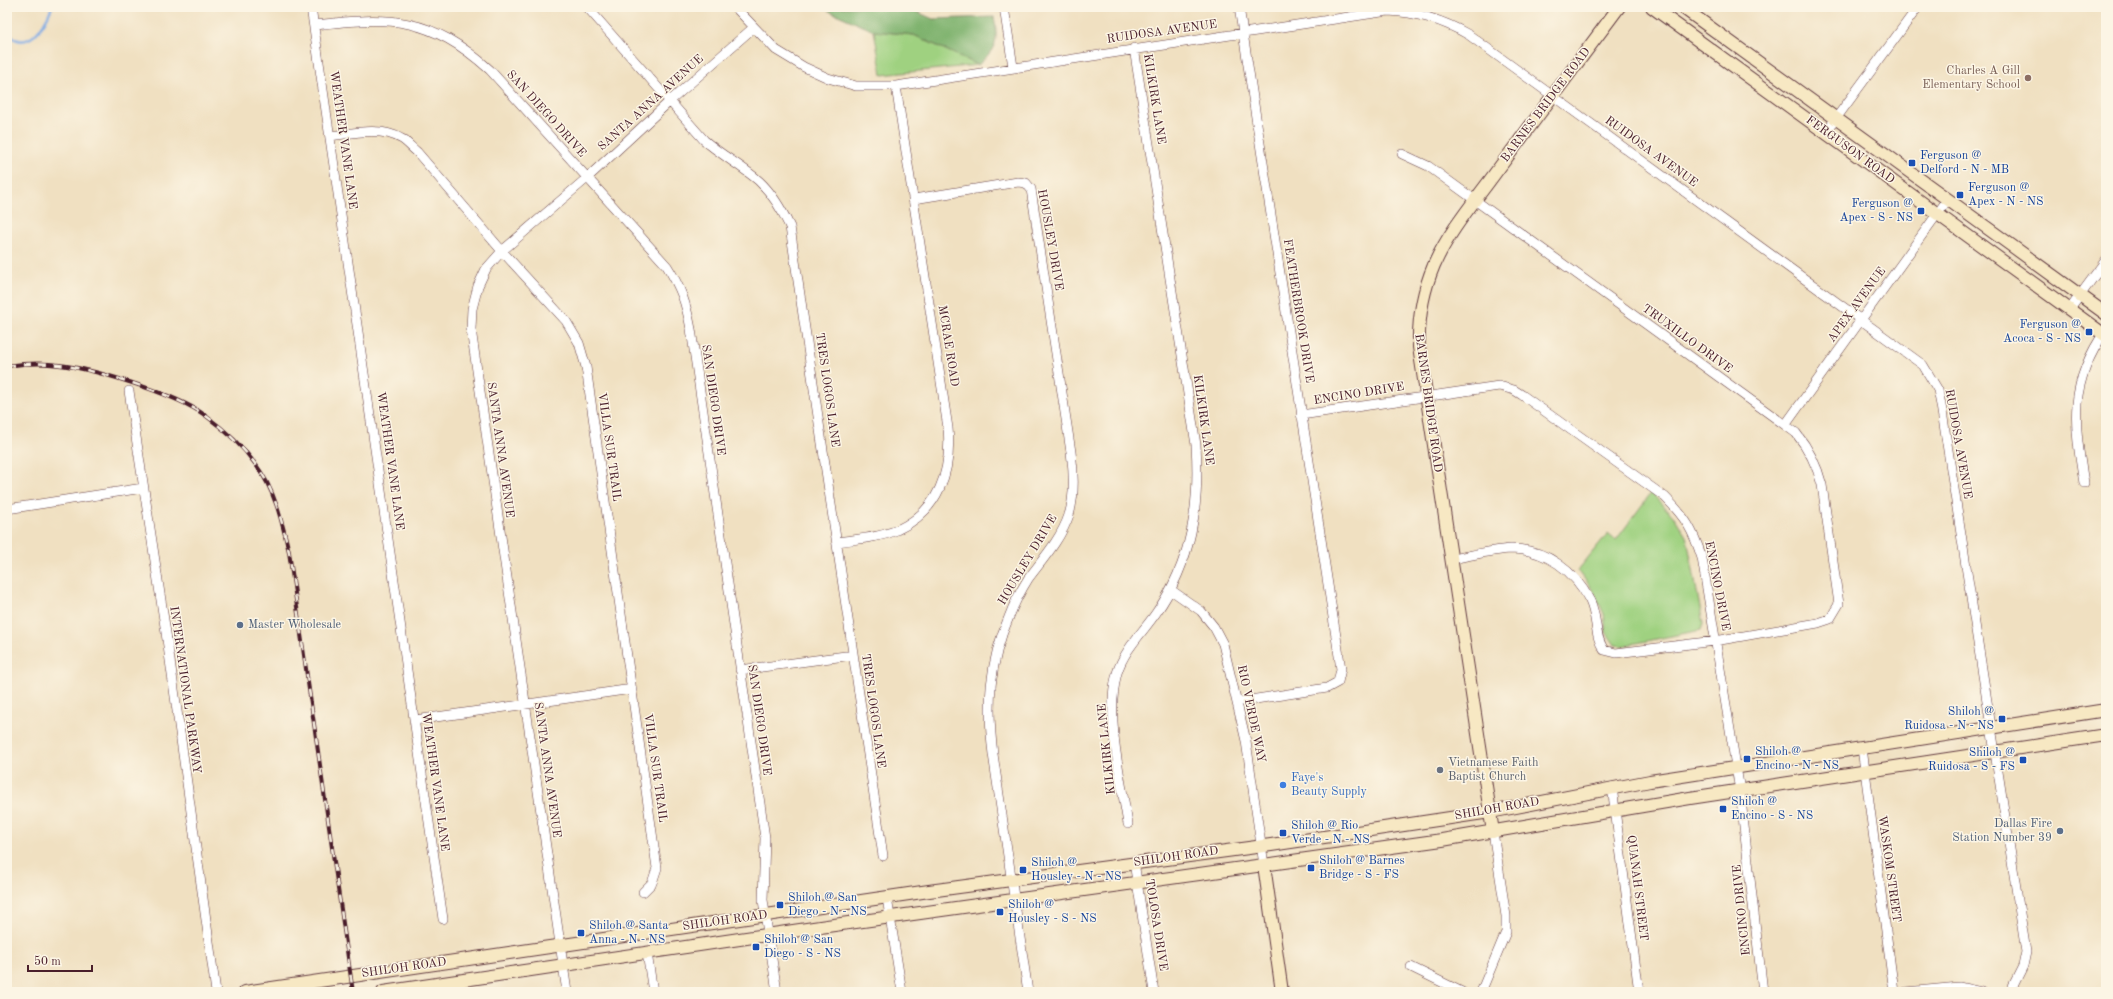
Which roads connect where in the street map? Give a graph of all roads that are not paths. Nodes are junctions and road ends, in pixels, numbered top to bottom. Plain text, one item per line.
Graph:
1 (311, 7) edge
2 (587, 7) edge
3 (735, 7) edge
4 (1004, 7) edge
5 (1239, 7) edge
6 (1620, 7) edge
7 (1652, 7) edge
8 (1682, 7) edge
9 (1918, 7) edge
10 (1366, 10) edge
11 (314, 25) junction
12 (753, 28) junction
13 (1243, 33) junction
14 (1134, 48) junction
15 (1013, 67) junction
16 (896, 86) junction
17 (1552, 95) junction
18 (670, 101) junction
19 (1836, 119) junction
20 (1826, 132) junction
21 (331, 136) junction
22 (1402, 154) dead end
23 (587, 178) junction
24 (914, 198) junction
25 (1948, 199) junction
26 (1475, 201) junction
27 (1938, 214) junction
28 (502, 251) junction
29 (2106, 260) edge
30 (2080, 296) junction
31 (2070, 309) junction
32 (2106, 314) edge
33 (1862, 320) junction
34 (2105, 334) edge
35 (129, 391) dead end
36 (1426, 396) junction
37 (1301, 415) junction
38 (1786, 424) junction
39 (2084, 483) dead end
40 (143, 488) junction
41 (7, 509) edge
42 (837, 542) junction
43 (1451, 559) junction
44 (1171, 590) junction
45 (1715, 641) junction
46 (853, 654) junction
47 (740, 670) junction
48 (632, 689) junction
49 (1237, 702) junction
50 (525, 705) junction
51 (2106, 710) edge
52 (415, 720) junction
53 (1991, 728) junction
54 (2106, 735) edge
55 (1862, 748) junction
56 (1995, 752) junction
57 (1736, 768) junction
58 (1864, 772) junction
59 (1612, 787) junction
60 (1740, 791) junction
61 (1490, 812) junction
62 (1616, 812) junction
63 (1128, 824) dead end
64 (1493, 832) junction
65 (1261, 846) junction
66 (883, 856) dead end
67 (1134, 862) junction
68 (1264, 865) junction
69 (1011, 880) junction
70 (1137, 882) junction
71 (643, 892) dead end
72 (887, 898) junction
73 (1014, 900) junction
74 (766, 916) junction
75 (890, 917) junction
76 (443, 919) dead end
77 (769, 936) junction
78 (561, 945) junction
79 (647, 953) junction
80 (564, 965) junction
81 (1411, 967) dead end
82 (216, 992) edge
83 (245, 992) edge
84 (384, 992) edge
85 (567, 992) edge
86 (653, 992) edge
87 (777, 992) edge
88 (902, 992) edge
89 (1028, 992) edge
90 (1154, 992) edge
91 (1282, 992) edge
92 (1462, 992) edge
93 (1482, 992) edge
94 (1639, 992) edge
95 (1763, 992) edge
96 (1894, 992) edge
97 (1906, 992) edge
98 (1981, 992) edge
99 (2010, 992) edge

1 - 11 street, WEATHER VANE LANE
2 - 18 street, TRES LOGOS LANE
3 - 12 street, RUIDOSA AVENUE
4 - 15 street
5 - 13 street, FEATHERBROOK DRIVE
6 - 17 main road, BARNES BRIDGE ROAD
7 - 20 main road, FERGUSON ROAD
8 - 19 main road, FERGUSON ROAD
9 - 19 street
10 - 13 street, RUIDOSA AVENUE
10 - 17 street, RUIDOSA AVENUE
11 - 21 street, WEATHER VANE LANE
11 - 23 street, SAN DIEGO DRIVE
12 - 16 street, RUIDOSA AVENUE
12 - 18 street, SANTA ANNA AVENUE
13 - 14 street, RUIDOSA AVENUE
13 - 37 street, FEATHERBROOK DRIVE
14 - 15 street, RUIDOSA AVENUE
14 - 44 street, KILKIRK LANE
15 - 16 street, RUIDOSA AVENUE
16 - 24 street, MCRAE ROAD
17 - 26 main road, BARNES BRIDGE ROAD
17 - 33 street, RUIDOSA AVENUE
18 - 23 street, SANTA ANNA AVENUE
18 - 42 street, TRES LOGOS LANE
19 - 20 street
19 - 25 main road, FERGUSON ROAD
20 - 27 main road, FERGUSON ROAD
21 - 28 street, VILLA SUR TRAIL
21 - 52 street, WEATHER VANE LANE
22 - 26 street, TRUXILLO DRIVE
23 - 28 street, SANTA ANNA AVENUE
23 - 47 street, SAN DIEGO DRIVE
24 - 42 street, MCRAE ROAD
24 - 69 street, HOUSLEY DRIVE
25 - 27 street, APEX AVENUE
25 - 30 main road, FERGUSON ROAD
26 - 36 main road, BARNES BRIDGE ROAD
26 - 38 street, TRUXILLO DRIVE
27 - 31 main road, FERGUSON ROAD
27 - 33 street, APEX AVENUE
28 - 48 street, VILLA SUR TRAIL
28 - 50 street, SANTA ANNA AVENUE
29 - 30 street
30 - 31 street
30 - 32 main road, FERGUSON ROAD
31 - 34 main road, FERGUSON ROAD
33 - 38 street, APEX AVENUE
33 - 53 street, RUIDOSA AVENUE
34 - 39 street
35 - 40 street, INTERNATIONAL PARKWAY
36 - 37 street, ENCINO DRIVE
36 - 43 main road, BARNES BRIDGE ROAD
36 - 45 street, ENCINO DRIVE
37 - 49 street, FEATHERBROOK DRIVE
38 - 45 street, TRUXILLO DRIVE
40 - 41 street
40 - 82 street, INTERNATIONAL PARKWAY
42 - 46 street, TRES LOGOS LANE
43 - 45 street
43 - 61 main road, BARNES BRIDGE ROAD
44 - 49 street, RIO VERDE WAY
44 - 63 street, KILKIRK LANE
45 - 57 street, ENCINO DRIVE
46 - 47 street
46 - 66 street, TRES LOGOS LANE
47 - 74 street, SAN DIEGO DRIVE
48 - 50 street
48 - 71 street, VILLA SUR TRAIL
49 - 65 street, RIO VERDE WAY
50 - 52 street
50 - 78 street, SANTA ANNA AVENUE
51 - 53 main road, SHILOH ROAD
52 - 76 street, WEATHER VANE LANE
53 - 55 main road, SHILOH ROAD
53 - 56 street, RUIDOSA AVENUE
54 - 56 main road, SHILOH ROAD
55 - 57 main road, SHILOH ROAD
55 - 58 street, WASKOM STREET
56 - 58 main road, SHILOH ROAD
56 - 99 street, RUIDOSA AVENUE
57 - 59 main road, SHILOH ROAD
57 - 60 street, ENCINO DRIVE
58 - 60 main road, SHILOH ROAD
58 - 96 street, WASKOM STREET
59 - 61 main road, SHILOH ROAD
59 - 62 street, QUANAH STREET
60 - 62 main road, SHILOH ROAD
60 - 95 street, ENCINO DRIVE
61 - 64 main road, BARNES BRIDGE ROAD
61 - 65 main road, SHILOH ROAD
62 - 64 main road, SHILOH ROAD
62 - 94 street, QUANAH STREET
64 - 68 main road, SHILOH ROAD
64 - 93 street
65 - 67 main road, SHILOH ROAD
65 - 68 street, RIO VERDE WAY
67 - 69 main road, SHILOH ROAD
67 - 70 street, TOLOSA DRIVE
68 - 70 main road, SHILOH ROAD
68 - 91 main road
69 - 72 main road, SHILOH ROAD
69 - 73 street, HOUSLEY DRIVE
70 - 73 main road, SHILOH ROAD
70 - 90 street, TOLOSA DRIVE
72 - 74 main road, SHILOH ROAD
72 - 75 street
73 - 75 main road, SHILOH ROAD
73 - 89 street, HOUSLEY DRIVE
74 - 77 street, SAN DIEGO DRIVE
74 - 78 main road, SHILOH ROAD
75 - 77 main road, SHILOH ROAD
75 - 88 street
77 - 79 main road, SHILOH ROAD
77 - 87 street, SAN DIEGO DRIVE
78 - 80 street, SANTA ANNA AVENUE
78 - 83 main road, SHILOH ROAD
79 - 80 main road, SHILOH ROAD
79 - 86 street
80 - 84 main road, SHILOH ROAD
80 - 85 street, SANTA ANNA AVENUE
81 - 92 street
97 - 98 street

